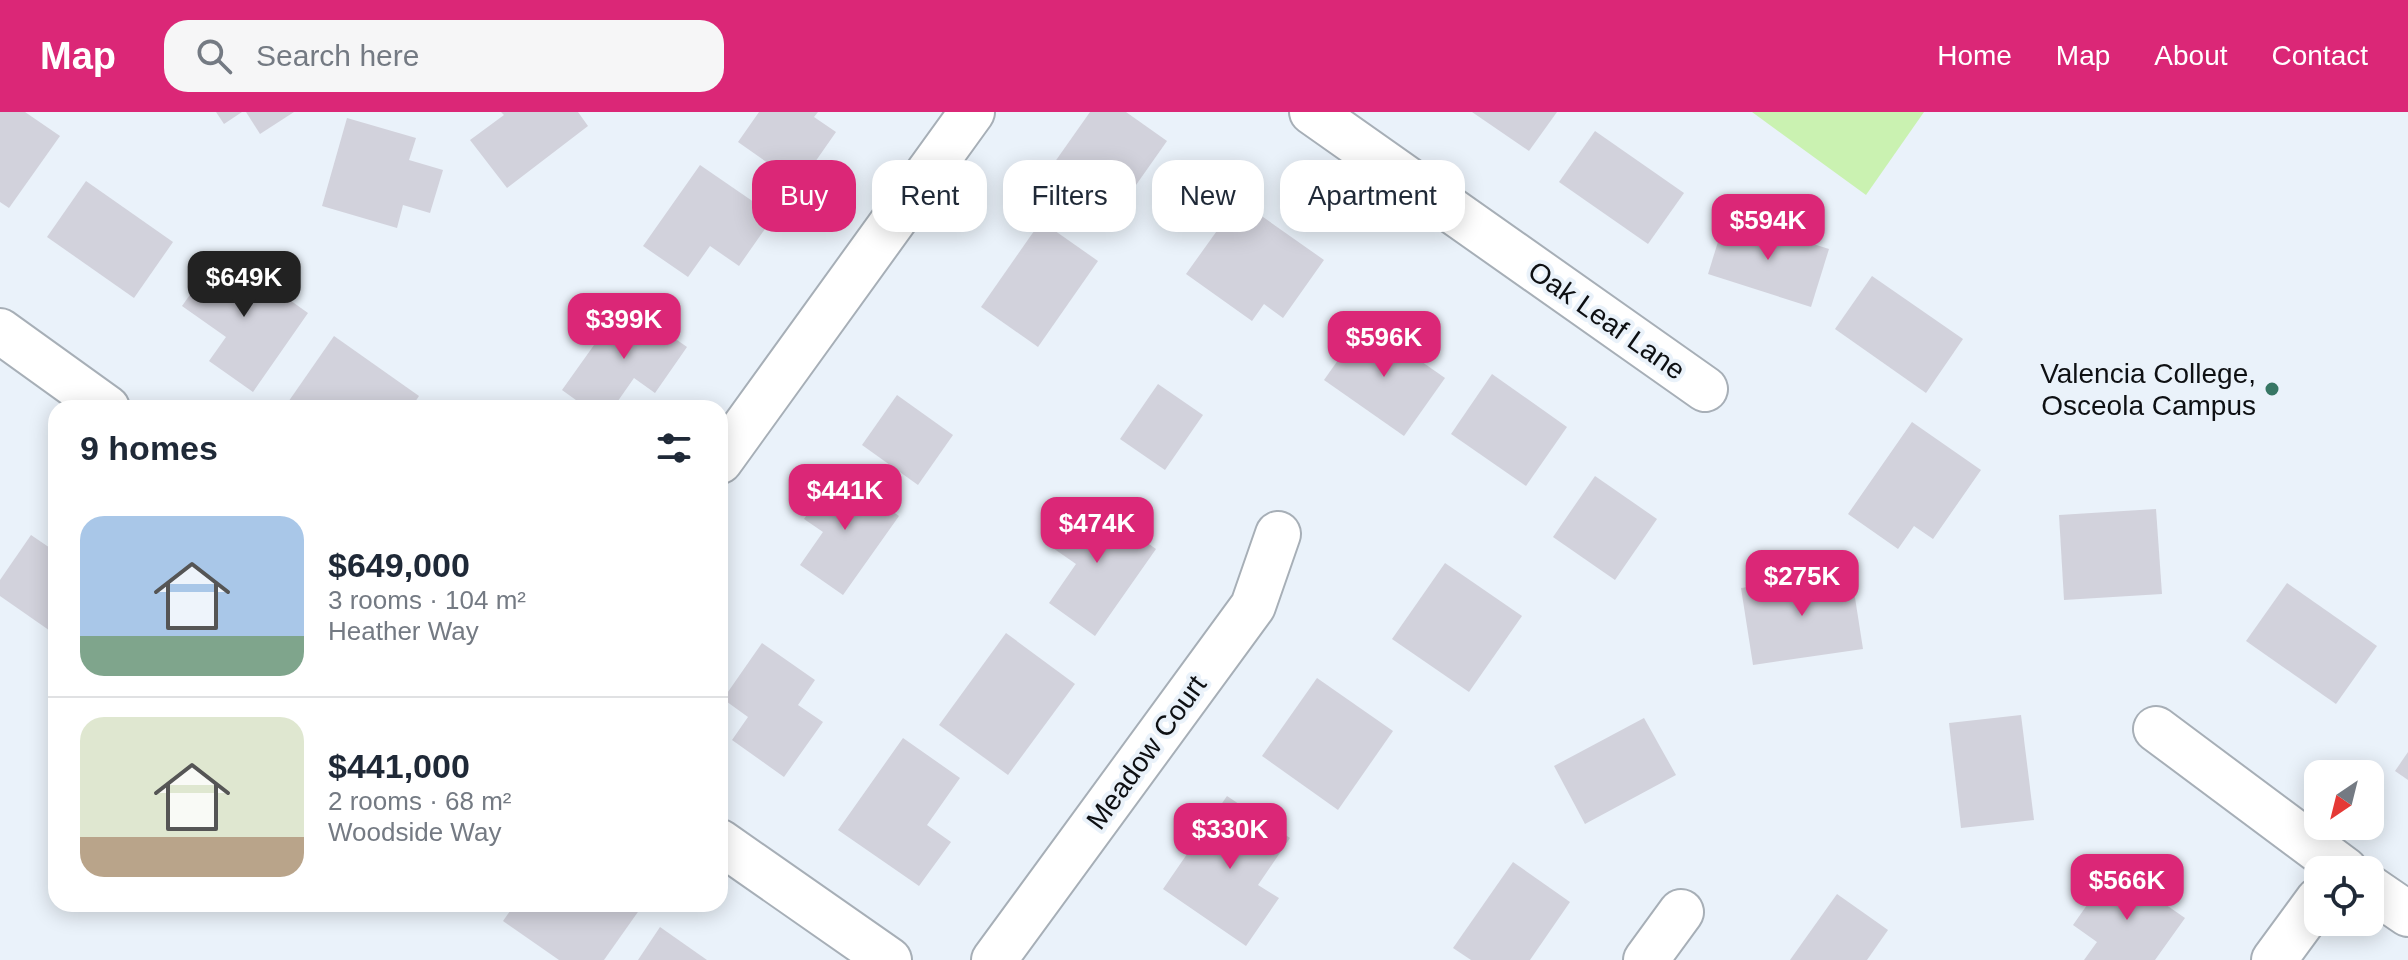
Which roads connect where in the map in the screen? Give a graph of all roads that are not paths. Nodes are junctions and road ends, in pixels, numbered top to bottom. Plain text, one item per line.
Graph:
1 (972, 112) edge
2 (1312, 112) edge
3 (0, 331) edge
4 (1705, 389) dead end
5 (96, 400) edge
6 (728, 450) edge
7 (1278, 534) dead end
8 (2156, 729) dead end
9 (728, 848) edge
10 (2314, 856) edge
11 (2384, 901) edge
12 (1681, 912) dead end
13 (2408, 914) edge
14 (2304, 925) edge
15 (889, 960) edge
16 (994, 960) edge
17 (1646, 960) edge
18 (2274, 960) edge

1 - 6 street
2 - 4 street, Oak Leaf Lane
3 - 5 street
7 - 16 street, Meadow Court
8 - 10 street
9 - 15 street
11 - 13 street
12 - 17 street
14 - 18 street

